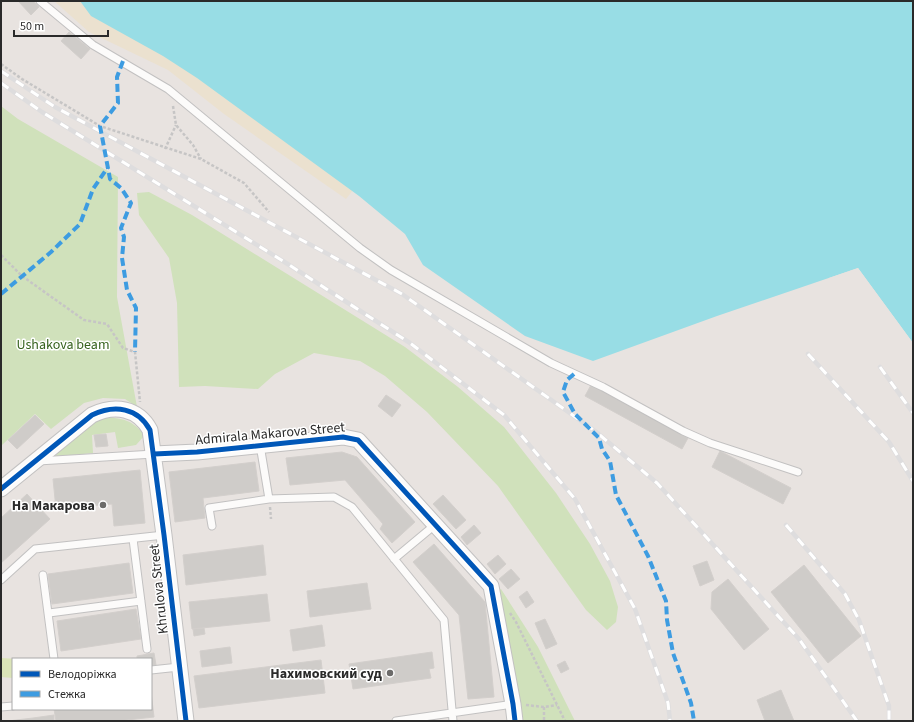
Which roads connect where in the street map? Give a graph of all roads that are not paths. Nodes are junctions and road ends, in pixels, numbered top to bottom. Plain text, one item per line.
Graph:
1 (40, 1) edge
2 (260, 444) junction
3 (154, 454) junction
4 (33, 462) junction
5 (798, 472) dead end
6 (1, 489) edge
7 (269, 499) junction
8 (436, 524) junction
9 (212, 526) dead end
10 (164, 535) junction
11 (133, 538) junction
12 (394, 559) junction
13 (44, 575) dead end
14 (1, 580) edge
15 (141, 601) junction
16 (49, 613) junction
17 (147, 649) dead end
18 (54, 658) edge
19 (179, 667) junction
20 (152, 670) edge
21 (513, 704) junction
22 (12, 706) edge
23 (1, 708) edge
24 (452, 717) edge
25 (186, 721) edge
26 (396, 721) edge
27 (515, 721) edge

1 - 5 lane
2 - 3 street, Admirala Makarova Street
2 - 7 lane
2 - 8 street, Admirala Makarova Street
3 - 4 lane
3 - 4 street
3 - 10 street, Khrulova Street
4 - 6 street
7 - 9 lane
7 - 12 lane
8 - 12 lane
8 - 21 street, Admirala Makarova Street
10 - 11 lane
10 - 19 street, Khrulova Street
11 - 14 lane
11 - 15 lane
12 - 24 lane
13 - 16 lane
15 - 16 lane
15 - 17 lane
16 - 18 lane
19 - 20 lane
19 - 25 street, Khrulova Street
21 - 24 lane
21 - 27 street, Admirala Makarova Street
22 - 23 lane
24 - 26 lane

